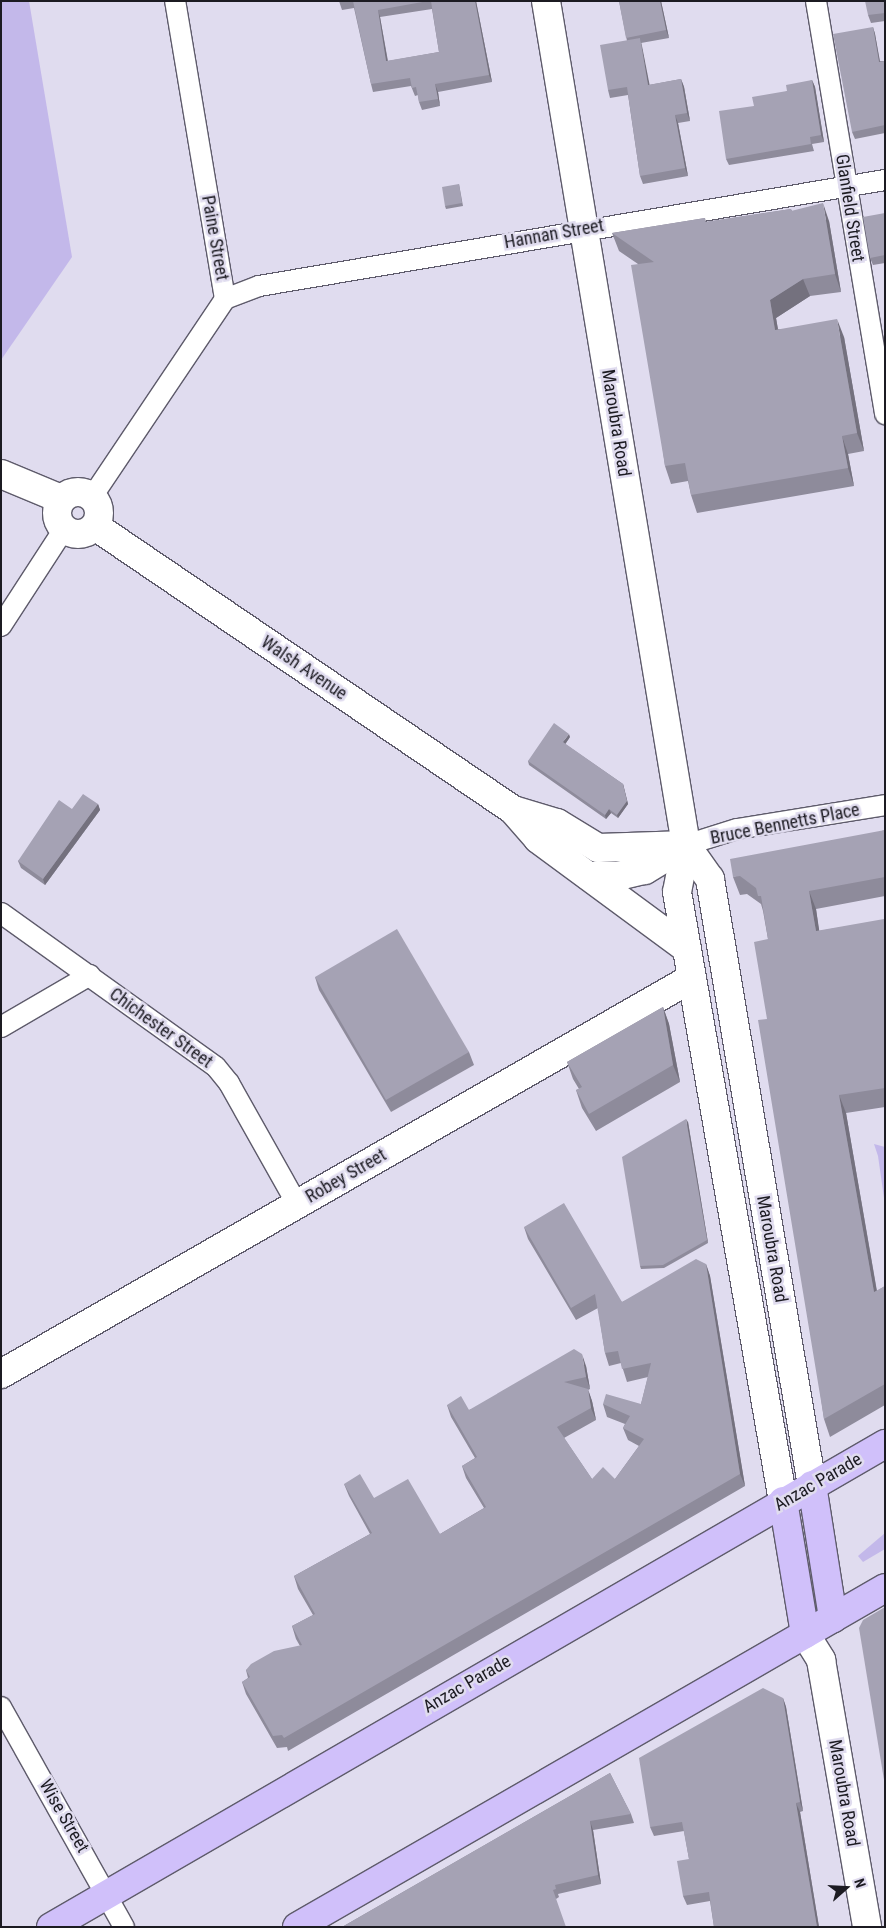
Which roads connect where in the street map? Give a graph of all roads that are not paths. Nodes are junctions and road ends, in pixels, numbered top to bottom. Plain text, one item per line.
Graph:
1 (175, 1) edge
2 (546, 1) edge
3 (816, 1) edge
4 (885, 180) edge
5 (847, 187) junction
6 (584, 229) junction
7 (226, 299) junction
8 (885, 414) edge
9 (1, 474) edge
10 (92, 497) junction
11 (61, 500) junction
12 (95, 526) junction
13 (64, 529) junction
14 (1, 626) edge
15 (885, 805) edge
16 (513, 810) junction
17 (686, 845) junction
18 (589, 876) junction
19 (1, 913) edge
20 (687, 949) junction
21 (90, 975) junction
22 (692, 978) junction
23 (1, 1027) edge
24 (297, 1204) junction
25 (1, 1374) edge
26 (885, 1444) edge
27 (812, 1486) junction
28 (783, 1501) junction
29 (885, 1588) edge
30 (833, 1618) junction
31 (805, 1634) junction
32 (821, 1660) junction
33 (1, 1707) edge
34 (106, 1894) junction
35 (51, 1927) edge
36 (124, 1927) edge
37 (297, 1927) edge
38 (867, 1927) edge

1 - 7 street, Paine Street
2 - 6 main road, Maroubra Road
3 - 5 street, Glanfield Street
4 - 5 street, Hannan Street
5 - 6 street, Hannan Street
5 - 8 street, Glanfield Street
6 - 7 street, Hannan Street
6 - 17 main road, Maroubra Road
7 - 10 street, Paine Street
9 - 11 main road
10 - 11 main road
10 - 12 main road
11 - 13 main road
12 - 13 main road
12 - 16 main road, Walsh Avenue
13 - 14 street
15 - 17 street, Bruce Bennetts Place
16 - 17 main road, Walsh Avenue
16 - 18 main road, Walsh Avenue
17 - 18 main road
17 - 20 main road, Maroubra Road
17 - 27 main road, Maroubra Road
18 - 20 main road, Walsh Avenue
19 - 21 street, Chichester Street
20 - 22 main road, Maroubra Road
21 - 23 street
21 - 24 street, Chichester Street
22 - 24 main road, Robey Street
22 - 28 main road, Maroubra Road
24 - 25 main road, Robey Street
26 - 27 main road, Anzac Parade
27 - 28 main road, Anzac Parade
27 - 30 main road, Maroubra Road
28 - 31 main road, Maroubra Road
28 - 34 main road, Anzac Parade
29 - 30 main road
30 - 31 main road
30 - 32 main road, Maroubra Road
31 - 32 main road, Maroubra Road
31 - 37 main road
32 - 38 main road, Maroubra Road
33 - 34 street, Wise Street
34 - 35 main road, Anzac Parade
34 - 36 street, Wise Street

